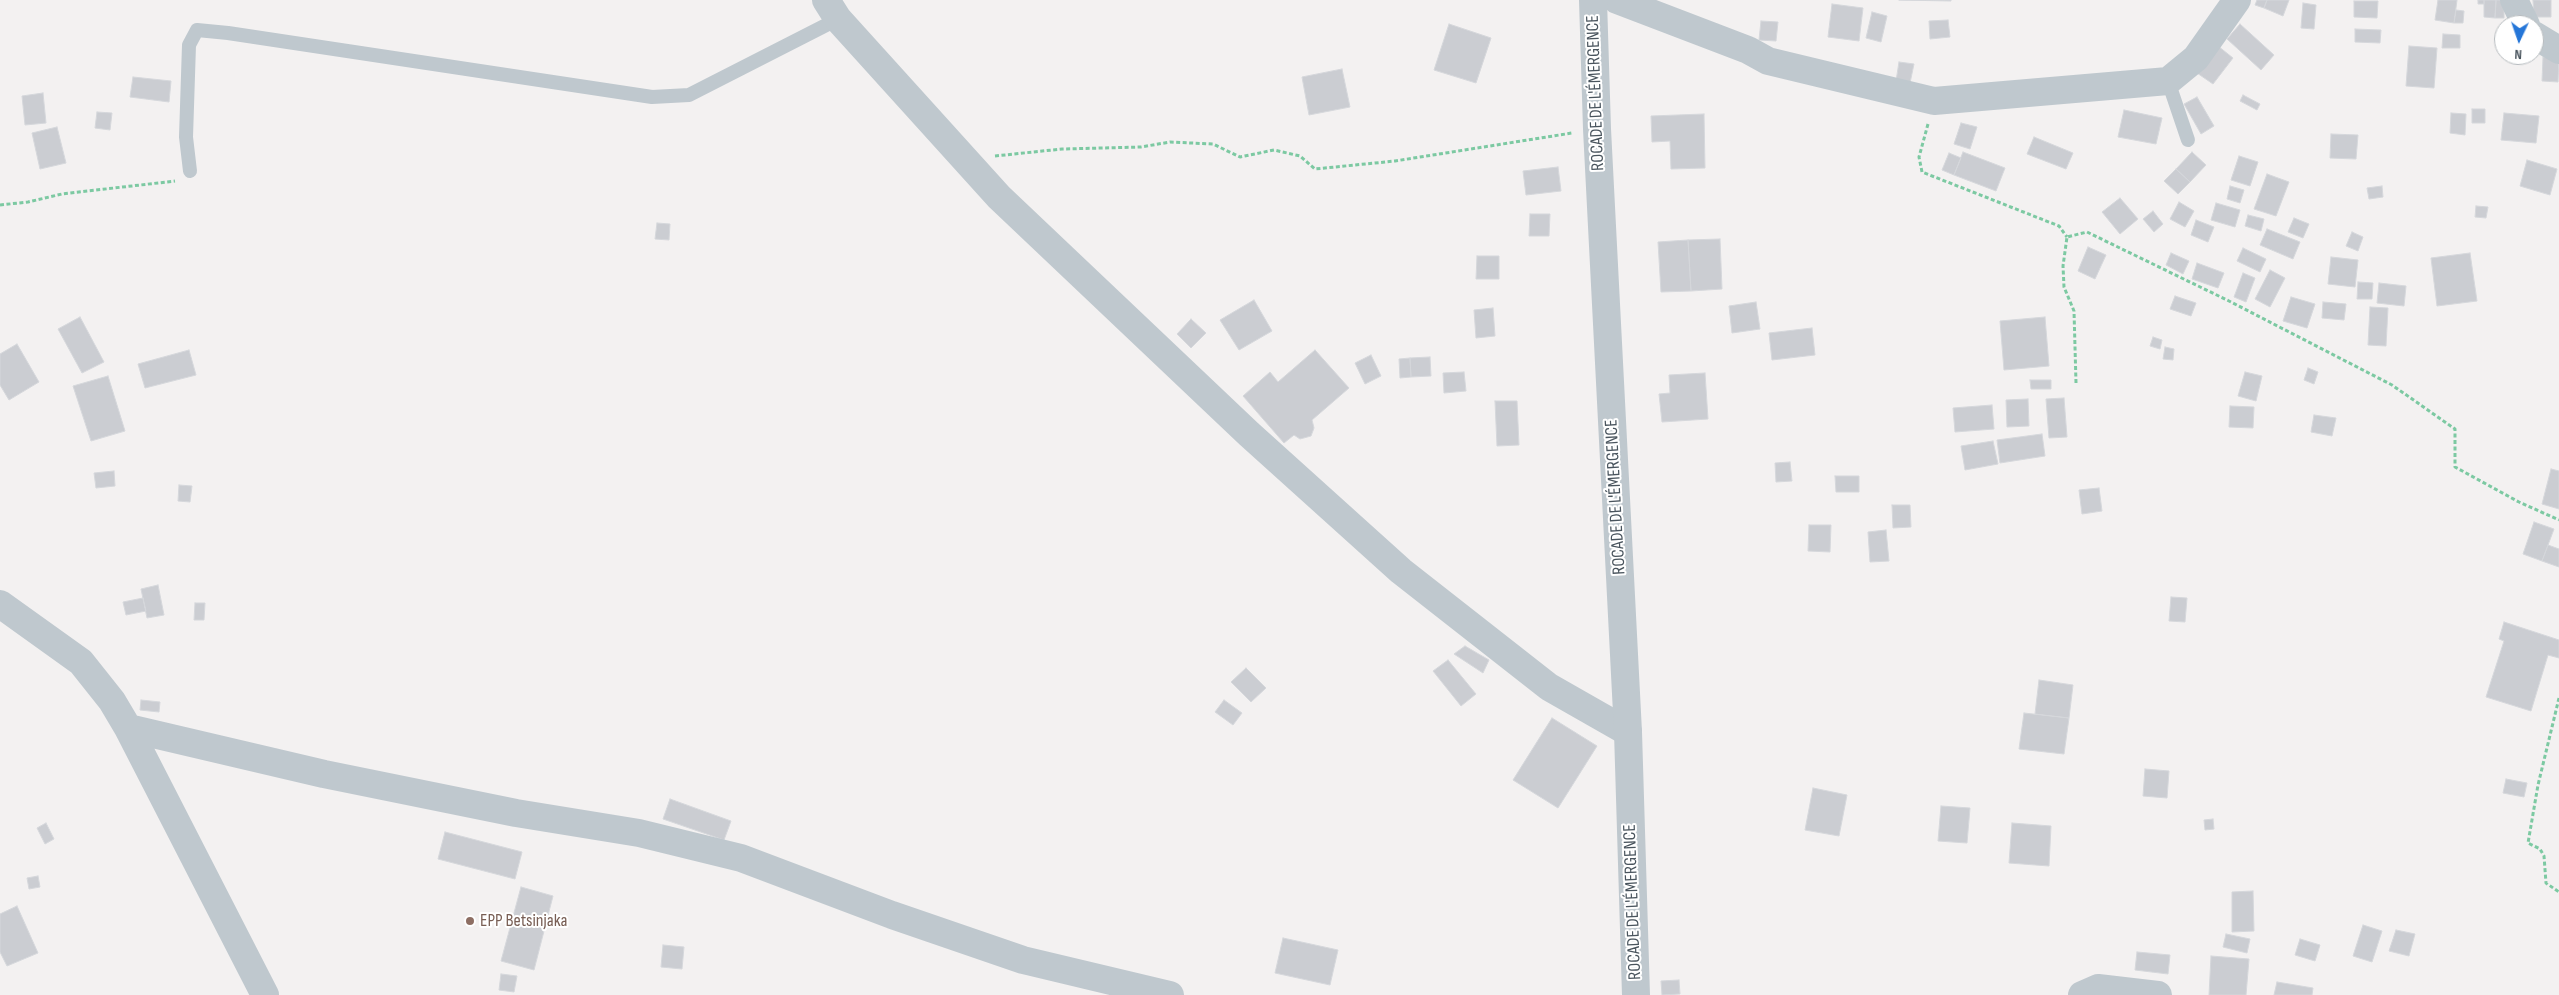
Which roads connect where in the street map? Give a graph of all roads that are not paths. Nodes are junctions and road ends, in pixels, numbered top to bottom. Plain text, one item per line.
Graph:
1 (1593, 0) edge
2 (1617, 0) edge
3 (2237, 0) edge
4 (2514, 0) edge
5 (832, 9) edge
6 (2521, 15) edge
7 (2544, 42) edge
8 (2559, 50) edge
9 (2168, 81) junction
10 (2188, 140) dead end
11 (190, 170) road end
12 (0, 604) edge
13 (128, 728) junction
14 (1628, 732) junction
15 (265, 995) edge
16 (1170, 995) edge
17 (1636, 995) edge
18 (2082, 995) edge
19 (2158, 995) edge

1 - 14 street, ROCADE DE L'ÉMERGENCE
2 - 9 street
3 - 9 street
4 - 6 street
5 - 11 lane
5 - 14 street
7 - 8 street
9 - 10 lane
12 - 13 street
13 - 15 street
13 - 16 street
14 - 17 street, ROCADE DE L'ÉMERGENCE
18 - 19 street

